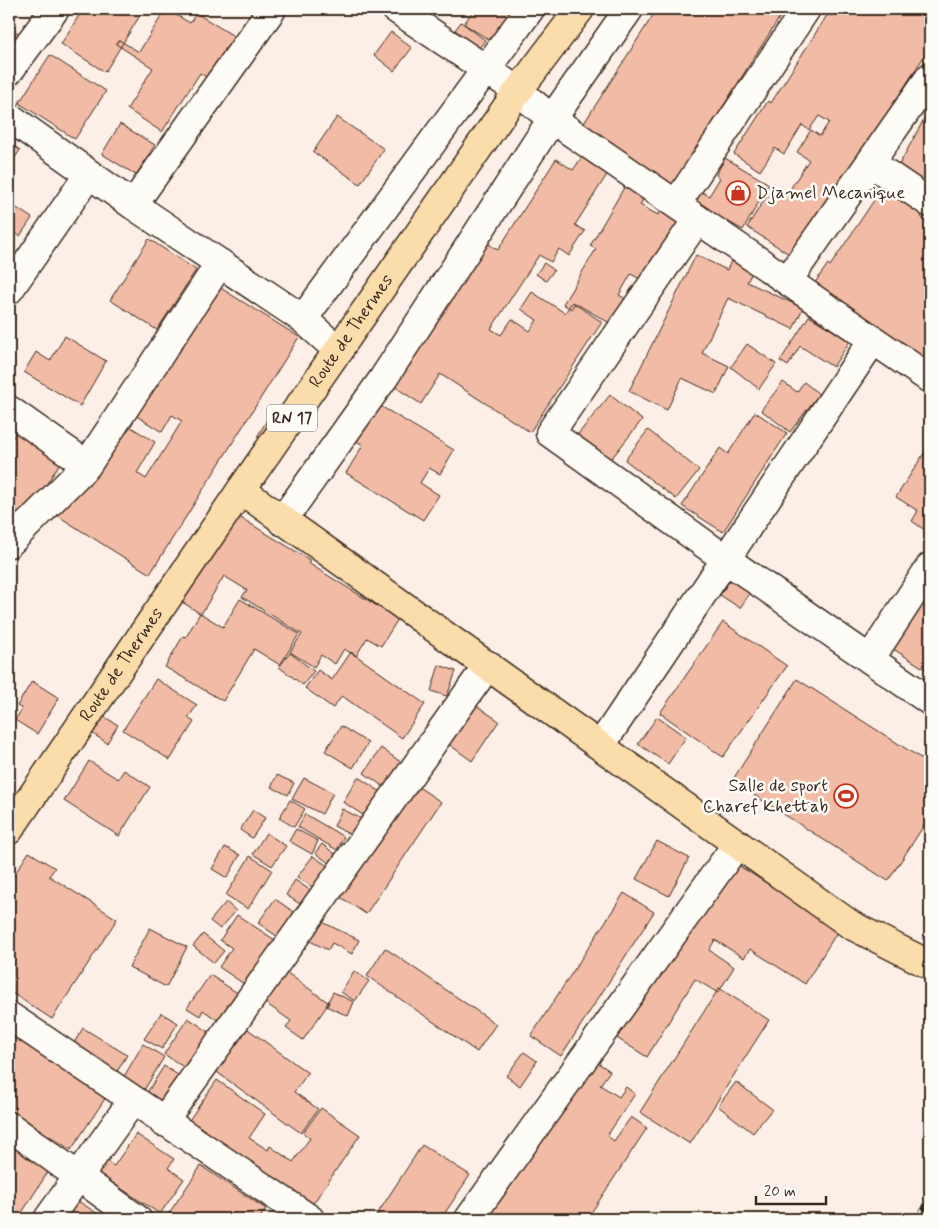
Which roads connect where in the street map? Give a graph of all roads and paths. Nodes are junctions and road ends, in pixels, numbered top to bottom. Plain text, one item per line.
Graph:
1 (55, 9) edge
2 (272, 9) edge
3 (396, 9) edge
4 (530, 9) edge
5 (580, 9) edge
6 (629, 9) edge
7 (806, 9) edge
8 (485, 69) junction
9 (9, 71) edge
10 (930, 77) edge
11 (518, 91) junction
12 (9, 118) edge
13 (552, 119) junction
14 (871, 163) junction
15 (89, 174) junction
16 (930, 203) edge
17 (133, 205) junction
18 (687, 211) junction
19 (220, 263) junction
20 (788, 280) junction
21 (9, 290) edge
22 (303, 319) junction
23 (873, 340) junction
24 (339, 351) junction
25 (930, 379) edge
26 (9, 410) edge
27 (87, 465) junction
28 (241, 490) junction
29 (282, 521) junction
30 (9, 543) edge
31 (724, 558) junction
32 (930, 567) edge
33 (870, 659) junction
34 (488, 665) junction
35 (930, 700) edge
36 (601, 745) junction
37 (9, 830) edge
38 (737, 844) junction
39 (930, 965) edge
40 (9, 1016) edge
41 (133, 1100) junction
42 (163, 1122) junction
43 (9, 1126) edge
44 (78, 1176) junction
45 (48, 1219) edge
46 (137, 1219) edge
47 (310, 1219) edge
48 (469, 1219) edge

1 - 9 street
2 - 17 street
3 - 8 street
4 - 8 street
5 - 11 main road, Route de Thermes / RN 17
6 - 13 street
7 - 18 street
8 - 11 street
8 - 22 street
10 - 14 street
11 - 13 street
11 - 24 main road, Route de Thermes / RN 17
12 - 15 street
13 - 18 street
13 - 29 street
14 - 16 street
14 - 20 street
15 - 17 street
15 - 21 street
17 - 19 street
18 - 20 street
18 - 31 street
19 - 22 street
19 - 27 street
20 - 23 street
22 - 24 street
23 - 25 street
23 - 31 street
24 - 28 main road, Route de Thermes / RN 17
26 - 27 street
27 - 30 street
28 - 29 main road
28 - 37 main road, Route de Thermes / RN 17
29 - 34 main road
31 - 33 street
31 - 36 street
32 - 33 street
33 - 35 street
34 - 36 main road
34 - 42 street
36 - 38 main road
38 - 39 main road
38 - 48 street
40 - 41 street
41 - 42 street
41 - 44 street
42 - 47 street
43 - 44 street
44 - 45 street
44 - 46 street

